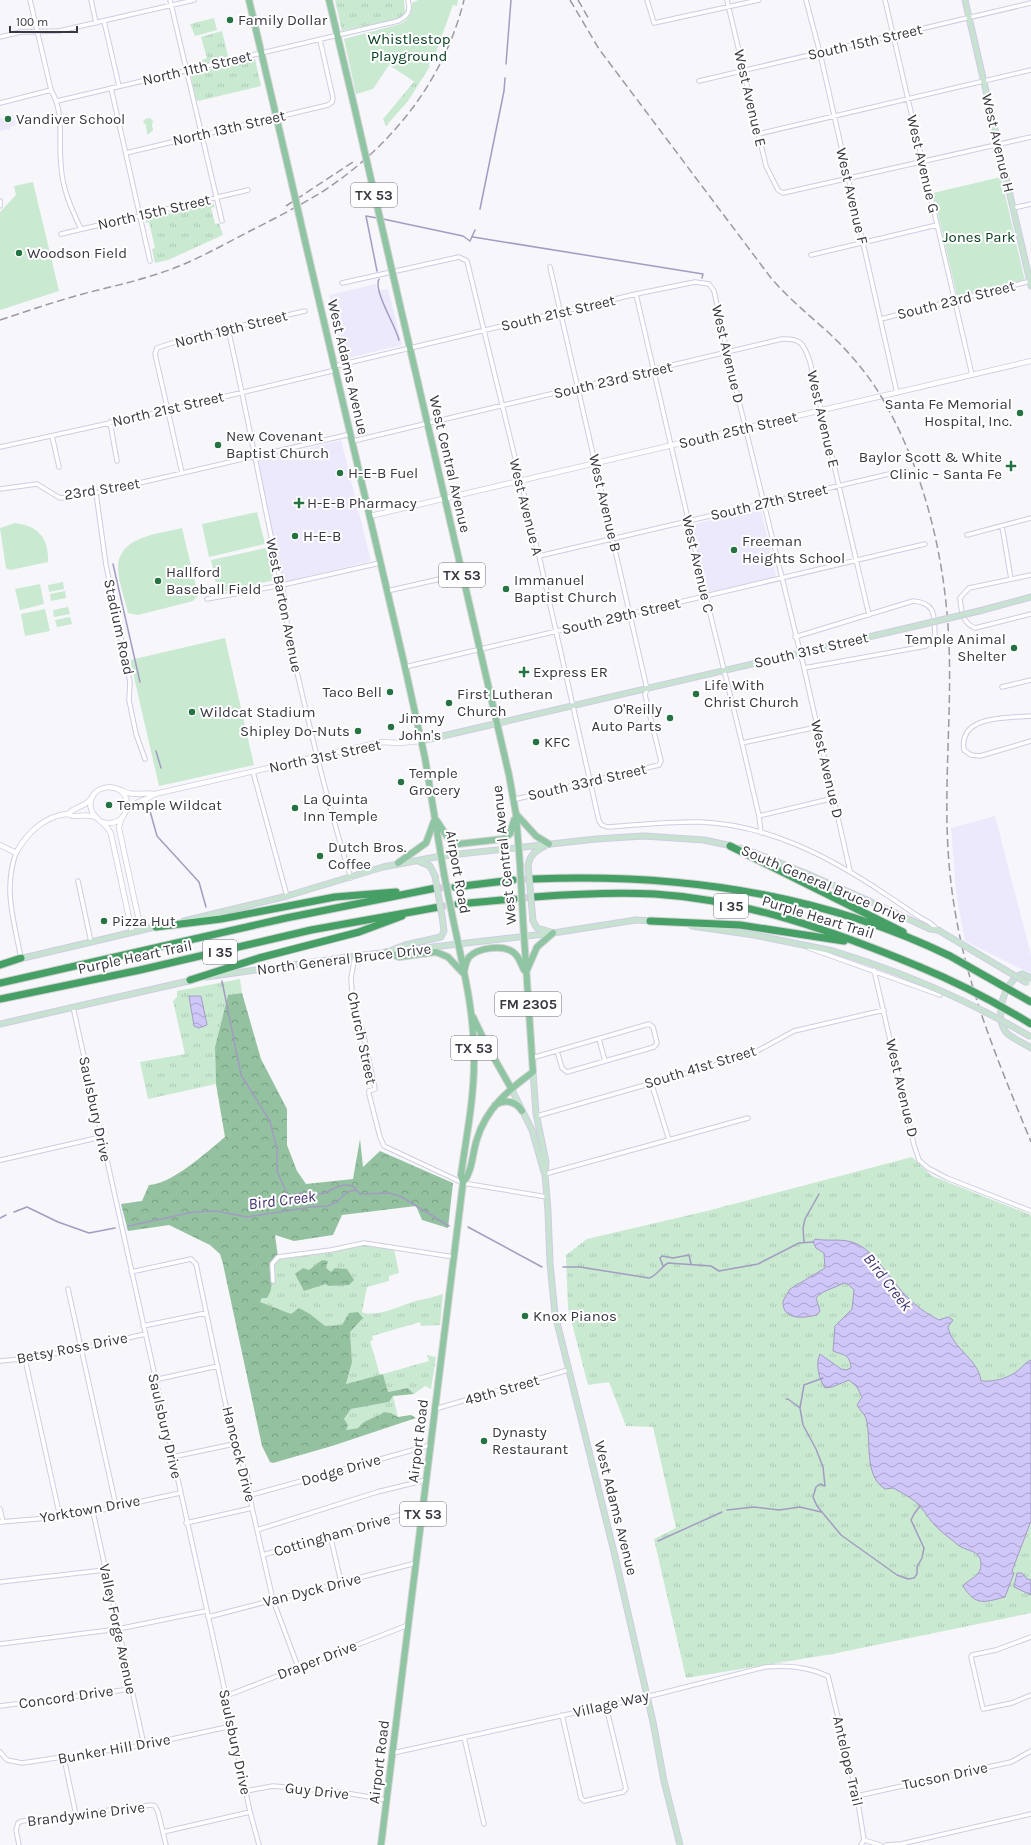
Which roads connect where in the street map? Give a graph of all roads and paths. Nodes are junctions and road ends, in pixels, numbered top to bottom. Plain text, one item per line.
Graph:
1 (30, 0) edge
2 (91, 0) edge
3 (170, 0) edge
4 (194, 0) edge
5 (249, 0) edge
6 (329, 0) edge
7 (408, 0) edge
8 (647, 0) edge
9 (727, 0) edge
10 (759, 0) edge
11 (806, 0) edge
12 (885, 0) edge
13 (965, 0) edge
14 (1031, 3) edge
15 (171, 5) junction
16 (728, 8) junction
17 (969, 18) junction
18 (104, 21) junction
19 (96, 23) junction
20 (37, 32) junction
21 (893, 35) junction
22 (338, 36) junction
23 (0, 37) edge
24 (320, 40) junction
25 (261, 53) junction
26 (820, 53) junction
27 (743, 70) junction
28 (1031, 70) edge
29 (186, 71) junction
30 (699, 81) dead end
31 (983, 81) junction
32 (119, 86) junction
33 (111, 88) junction
34 (51, 90) junction
35 (908, 98) junction
36 (57, 100) junction
37 (0, 103) edge
38 (276, 116) junction
39 (834, 117) junction
40 (758, 134) junction
41 (201, 135) junction
42 (1031, 137) edge
43 (998, 145) junction
44 (126, 153) junction
45 (922, 162) junction
46 (848, 180) junction
47 (248, 190) dead end
48 (216, 198) junction
49 (1031, 204) edge
50 (1014, 208) junction
51 (140, 216) junction
52 (222, 221) dead end
53 (937, 225) junction
54 (81, 229) junction
55 (61, 234) dead end
56 (863, 243) junction
57 (811, 255) dead end
58 (150, 260) dead end
59 (550, 267) dead end
60 (342, 283) dead end
61 (707, 283) joint
62 (1031, 283) edge
63 (636, 294) junction
64 (955, 300) junction
65 (305, 311) dead end
66 (560, 313) junction
67 (881, 319) junction
68 (228, 329) junction
69 (485, 330) junction
70 (799, 341) joint
71 (410, 348) junction
72 (727, 352) junction
73 (1031, 361) edge
74 (335, 368) junction
75 (653, 371) junction
76 (972, 375) junction
77 (578, 388) junction
78 (243, 392) junction
79 (897, 393) junction
80 (502, 406) junction
81 (169, 410) junction
82 (820, 411) junction
83 (110, 422) junction
84 (426, 424) junction
85 (746, 428) junction
86 (52, 436) junction
87 (352, 438) junction
88 (0, 446) edge
89 (672, 446) junction
90 (255, 457) junction
91 (117, 461) dead end
92 (596, 464) junction
93 (59, 467) dead end
94 (906, 470) dead end
95 (182, 473) junction
96 (520, 482) junction
97 (839, 485) junction
98 (0, 489) edge
99 (96, 493) junction
100 (445, 499) junction
101 (764, 503) junction
102 (370, 516) junction
103 (1031, 518) edge
104 (688, 521) junction
105 (1002, 526) junction
106 (967, 535) dead end
107 (613, 538) junction
108 (925, 544) dead end
109 (539, 556) junction
110 (855, 561) junction
111 (380, 563) junction
112 (462, 574) junction
113 (1031, 575) edge
114 (781, 578) junction
115 (1011, 579) junction
116 (282, 585) junction
117 (387, 591) junction
118 (706, 597) junction
119 (1031, 597) edge
120 (207, 599) dead end
121 (630, 614) junction
122 (1031, 614) edge
123 (869, 615) junction
124 (555, 632) junction
125 (795, 637) junction
126 (480, 649) junction
127 (800, 653) junction
128 (405, 667) junction
129 (804, 668) junction
130 (724, 671) junction
131 (1031, 680) edge
132 (1002, 687) dead end
133 (647, 689) junction
134 (573, 706) junction
135 (1031, 716) edge
136 (496, 724) junction
137 (817, 727) junction
138 (421, 741) junction
139 (1031, 741) edge
140 (742, 743) junction
141 (318, 758) junction
142 (145, 759) dead end
143 (660, 763) joint
144 (253, 772) junction
145 (590, 780) junction
146 (121, 790) junction
147 (155, 794) junction
148 (91, 798) junction
149 (834, 798) junction
150 (512, 800) junction
151 (68, 814) junction
152 (124, 814) junction
153 (516, 814) junction
154 (759, 816) junction
155 (95, 817) junction
156 (435, 818) junction
157 (102, 822) junction
158 (602, 825) joint
159 (761, 833) junction
160 (549, 844) junction
161 (0, 845) edge
162 (730, 846) junction
163 (518, 847) junction
164 (16, 852) junction
165 (441, 856) junction
166 (416, 861) junction
167 (398, 863) junction
168 (850, 871) junction
169 (351, 878) junction
170 (513, 880) tunnel mouth
171 (533, 880) tunnel mouth
172 (78, 881) dead end
173 (455, 887) tunnel mouth
174 (287, 896) junction
175 (534, 897) tunnel mouth
176 (514, 899) tunnel mouth
177 (458, 904) tunnel mouth
178 (439, 907) tunnel mouth
179 (422, 909) junction
180 (650, 920) junction
181 (156, 927) junction
182 (141, 930) junction
183 (938, 930) junction
184 (132, 932) junction
185 (553, 933) junction
186 (524, 937) junction
187 (91, 942) junction
188 (791, 942) junction
189 (458, 944) junction
190 (866, 945) junction
191 (387, 952) junction
192 (356, 956) junction
193 (950, 956) junction
194 (20, 958) junction
195 (0, 964) edge
196 (874, 970) junction
197 (464, 974) junction
198 (526, 974) junction
199 (1031, 978) edge
200 (190, 980) junction
201 (0, 983) edge
202 (1029, 984) edge
203 (940, 995) dead end
204 (0, 999) edge
205 (1031, 1002) edge
206 (72, 1006) junction
207 (470, 1008) junction
208 (884, 1010) junction
209 (0, 1024) edge
210 (1031, 1024) edge
211 (1031, 1037) edge
212 (599, 1039) junction
213 (1031, 1048) edge
214 (557, 1051) junction
215 (532, 1058) junction
216 (605, 1061) junction
217 (533, 1072) junction
218 (651, 1082) junction
219 (511, 1088) junction
220 (494, 1106) junction
221 (522, 1111) junction
222 (537, 1116) junction
223 (748, 1118) dead end
224 (102, 1137) junction
225 (669, 1140) junction
226 (2, 1160) dead end
227 (545, 1174) junction
228 (464, 1183) junction
229 (547, 1197) junction
230 (1031, 1211) edge
231 (454, 1257) junction
232 (131, 1272) junction
233 (273, 1281) dead end
234 (68, 1289) dead end
235 (206, 1313) junction
236 (143, 1326) junction
237 (144, 1334) junction
238 (81, 1349) junction
239 (25, 1359) junction
240 (0, 1361) edge
241 (218, 1366) junction
242 (568, 1370) junction
243 (154, 1380) junction
244 (435, 1409) junction
245 (234, 1444) junction
246 (431, 1445) junction
247 (172, 1457) junction
248 (426, 1480) junction
249 (180, 1493) junction
250 (251, 1495) junction
251 (116, 1506) junction
252 (252, 1508) junction
253 (424, 1508) junction
254 (0, 1509) edge
255 (93, 1512) junction
256 (60, 1517) junction
257 (2, 1522) edge
258 (186, 1523) junction
259 (257, 1530) junction
260 (330, 1535) junction
261 (263, 1555) junction
262 (417, 1563) junction
263 (105, 1570) junction
264 (0, 1582) edge
265 (341, 1582) junction
266 (272, 1600) junction
267 (206, 1611) junction
268 (208, 1617) junction
269 (409, 1625) junction
270 (118, 1629) junction
271 (1031, 1638) edge
272 (0, 1644) edge
273 (298, 1667) junction
274 (828, 1676) joint
275 (131, 1689) junction
276 (1031, 1695) edge
277 (226, 1696) junction
278 (646, 1696) junction
279 (0, 1706) edge
280 (606, 1706) junction
281 (562, 1715) junction
282 (232, 1726) junction
283 (464, 1737) junction
284 (144, 1745) junction
285 (1031, 1751) edge
286 (0, 1752) edge
287 (393, 1753) junction
288 (64, 1758) junction
289 (246, 1791) junction
290 (857, 1796) junction
291 (387, 1800) junction
292 (250, 1812) junction
293 (1031, 1814) edge
294 (76, 1815) junction
295 (484, 1824) dead end
296 (163, 1832) junction
297 (864, 1840) junction
298 (19, 1845) edge
299 (166, 1845) edge
300 (260, 1845) edge
301 (381, 1845) edge
302 (680, 1845) edge
303 (861, 1845) edge
304 (880, 1845) edge
305 (886, 1845) edge

1 - 20 street
2 - 19 street
3 - 15 street
4 - 15 street
5 - 25 main road, West Adams Avenue / TX 53
6 - 22 main road, West Central Avenue / TX 53
7 - 22 street, North 11th Street
8 - 16 street
9 - 16 street, West Avenue E
10 - 16 street
11 - 26 street, West Avenue F
12 - 21 street, West Avenue G
13 - 17 main road, West Avenue H
14 - 17 street, South 15th Street
15 - 18 street
15 - 29 street
16 - 27 street, West Avenue E
17 - 21 street, South 15th Street
17 - 31 main road, West Avenue H
18 - 19 street
18 - 32 street
19 - 20 street
20 - 23 street
20 - 34 street
21 - 26 street, South 15th Street
21 - 35 street, West Avenue G
22 - 24 street, North 11th Street
22 - 71 main road, West Central Avenue / TX 53, bridge
24 - 25 street, North 11th Street
24 - 38 street, North 13th Street
25 - 29 street, North 11th Street
25 - 38 main road, West Adams Avenue / TX 53
26 - 27 street, South 15th Street
26 - 39 street, West Avenue F
27 - 30 street, South 15th Street
27 - 40 street, West Avenue E
28 - 31 street
29 - 32 street, North 11th Street
29 - 41 street
31 - 35 street
31 - 43 main road, West Avenue H
32 - 33 street, North 11th Street
33 - 36 street, North 11th Street
33 - 44 street
34 - 36 street
34 - 37 street
35 - 39 street
35 - 45 street, West Avenue G
36 - 54 street
38 - 41 street, North 13th Street
38 - 74 main road, West Adams Avenue / TX 53, bridge
39 - 40 street
39 - 46 street, West Avenue F
40 - 46 street, West Avenue E
41 - 44 street, North 13th Street
41 - 48 street
42 - 43 street
43 - 45 street
43 - 50 main road, West Avenue H
44 - 51 street
45 - 46 street
45 - 53 street, West Avenue G
46 - 56 street, West Avenue F
47 - 48 street, North 15th Street
48 - 51 street, North 15th Street
48 - 52 street
49 - 50 street
50 - 62 main road, West Avenue H
51 - 54 street, North 15th Street
51 - 58 street
53 - 56 street
53 - 64 street, West Avenue G
54 - 55 street, North 15th Street
56 - 57 street
56 - 67 street, West Avenue F
59 - 66 street, West Avenue B
60 - 69 street, West Avenue A
61 - 63 street, South 21st Street
61 - 72 street, West Avenue D
62 - 64 street, South 23rd Street
63 - 66 street, South 21st Street
63 - 75 street, West Avenue C
64 - 67 street, South 23rd Street
64 - 76 street, West Avenue G
65 - 68 street, North 19th Street
66 - 69 street, South 21st Street
66 - 77 street, West Avenue B
67 - 79 street, West Avenue F
68 - 78 street, West Barton Avenue
68 - 81 street, North 19th Street
69 - 71 street, South 21st Street
69 - 80 street, West Avenue A
70 - 72 street, South 23rd Street
70 - 82 street, West Avenue E
71 - 74 street, North 21st Street
71 - 84 main road, West Central Avenue / TX 53
72 - 75 street, South 23rd Street
72 - 85 street, West Avenue D
73 - 76 street, South 25th Street
74 - 78 street, North 21st Street
74 - 87 main road, West Adams Avenue / TX 53
75 - 77 street, South 23rd Street
75 - 89 street, West Avenue C
76 - 79 street, South 25th Street
77 - 80 street, South 23rd Street
77 - 92 street, West Avenue B
78 - 81 street, North 21st Street
78 - 90 street, West Barton Avenue
79 - 82 street, South 25th Street
80 - 84 street, South 23rd Street
80 - 96 street, West Avenue A
81 - 83 street, North 21st Street
81 - 95 street
82 - 85 street, South 25th Street
82 - 97 street, West Avenue E
83 - 86 street, North 21st Street
83 - 91 street
84 - 87 street, South 23rd Street
84 - 100 main road, West Central Avenue / TX 53
85 - 89 street, South 25th Street
85 - 101 street, West Avenue D
86 - 88 street, North 21st Street
86 - 93 street
87 - 90 street, 23rd Street
87 - 102 main road, West Adams Avenue / TX 53
89 - 92 street, South 25th Street
89 - 104 street, West Avenue C
90 - 95 street, 23rd Street
90 - 116 street, West Barton Avenue
92 - 96 street, South 25th Street
92 - 107 street, West Avenue B
94 - 97 street, South 27th Street
95 - 99 street, 23rd Street
96 - 100 street, South 25th Street
96 - 109 street, West Avenue A
97 - 101 street, South 27th Street
97 - 110 street, West Avenue E
98 - 99 street, 23rd Street
99 - 142 street, Stadium Road
100 - 102 street, South 25th Street
100 - 112 main road, West Central Avenue / TX 53
101 - 104 street, South 27th Street
101 - 114 street, West Avenue D
102 - 111 main road, West Adams Avenue / TX 53
103 - 105 street
104 - 107 street, South 27th Street
104 - 118 street, West Avenue C
105 - 106 street
105 - 115 street
107 - 109 street, South 27th Street
107 - 121 street, West Avenue B
108 - 110 street, South 29th Street
109 - 124 street, West Avenue A
110 - 114 street, South 29th Street
110 - 123 street, West Avenue E
111 - 116 street
111 - 117 main road, West Adams Avenue / TX 53
112 - 117 street
112 - 126 main road, West Central Avenue / TX 53
113 - 115 street
114 - 118 street, South 29th Street
114 - 125 street, West Avenue D
115 - 122 street
116 - 120 street
116 - 141 street, West Barton Avenue
117 - 128 main road, West Adams Avenue / TX 53
118 - 121 street, South 29th Street
118 - 130 street, West Avenue C
119 - 127 main road, South 31st Street, bridge
121 - 124 street, South 29th Street
121 - 133 street, West Avenue B
123 - 125 street
123 - 129 street
124 - 126 street, South 29th Street
124 - 134 street, West Avenue A
125 - 127 street, West Avenue D
126 - 128 street, South 29th Street
126 - 136 main road, West Central Avenue / TX 53
127 - 129 street, West Avenue D
127 - 130 main road, South 31st Street
128 - 138 main road, West Adams Avenue / TX 53
129 - 137 street, West Avenue D
130 - 133 main road, South 31st Street
130 - 140 street, West Avenue C
131 - 132 street
133 - 134 main road, South 31st Street
133 - 143 street, West Avenue B
134 - 136 main road, South 31st Street
134 - 145 street, West Avenue A
135 - 139 street
136 - 138 main road, North 31st Street
136 - 150 main road, West Central Avenue / TX 53
137 - 140 street
137 - 149 street, West Avenue D
138 - 141 street, North 31st Street
138 - 156 main road, Airport Road / TX 53
140 - 154 street, West Avenue C
141 - 144 street, North 31st Street
141 - 169 street, West Barton Avenue
143 - 145 street, South 33rd Street
144 - 147 street, North 31st Street
144 - 174 street
145 - 150 street, South 33rd Street
145 - 158 street, West Avenue A
146 - 147 street, North 31st Street
146 - 148 street
146 - 152 street
147 - 152 street, North 31st Street
148 - 151 street
148 - 155 street
149 - 154 street
149 - 168 street, West Avenue D
150 - 153 main road, West Central Avenue / TX 53
151 - 155 street
151 - 164 street
152 - 157 street
152 - 182 street
153 - 156 main road
153 - 160 main road
153 - 163 main road, West Central Avenue / TX 53
154 - 159 street, West Avenue C
155 - 157 street
156 - 165 main road, Airport Road / TX 53
156 - 167 main road
157 - 184 street
158 - 159 street, South General Bruce Drive
159 - 168 street, South General Bruce Drive
160 - 162 main road, South General Bruce Drive
160 - 163 main road, South General Bruce Drive
160 - 185 main road, bridge
161 - 164 street
162 - 183 main road, South General Bruce Drive
162 - 193 highway
163 - 165 main road, South General Bruce Drive
163 - 186 main road, West Central Avenue / TX 53, bridge
164 - 194 street
165 - 166 main road
165 - 189 main road, Airport Road / TX 53, bridge
166 - 167 main road
166 - 191 main road, bridge
167 - 169 main road
168 - 183 street, South General Bruce Drive
169 - 174 main road
170 - 173 highway
171 - 193 highway, Purple Heart Trail / I 35
172 - 187 street
174 - 181 main road
175 - 190 highway, Purple Heart Trail / I 35
176 - 177 highway
178 - 179 highway, Purple Heart Trail / I 35
179 - 200 highway
179 - 204 highway, Purple Heart Trail / I 35
180 - 185 main road
180 - 188 main road
180 - 190 highway
181 - 182 main road
181 - 201 highway, Purple Heart Trail / I 35
182 - 184 main road
183 - 202 main road, South General Bruce Drive, bridge
184 - 187 main road
185 - 186 main road
185 - 198 main road
186 - 189 main road, North General Bruce Drive
186 - 198 main road, West Adams Avenue / FM 2305
187 - 194 main road
188 - 196 street
188 - 211 main road, bridge
189 - 191 main road, North General Bruce Drive
189 - 197 main road, Airport Road / TX 53
190 - 210 highway, Purple Heart Trail / I 35, bridge
191 - 192 main road, North General Bruce Drive
191 - 197 main road
192 - 200 main road, North General Bruce Drive
192 - 228 street, Church Street
193 - 205 highway, Purple Heart Trail / I 35, bridge
194 - 195 highway
196 - 203 street
196 - 208 street, West Avenue D
197 - 198 main road
197 - 207 main road, Airport Road / TX 53
198 - 215 main road, West Adams Avenue / FM 2305
199 - 213 main road
200 - 206 main road, North General Bruce Drive
206 - 209 main road, North General Bruce Drive
206 - 224 street, Saulsbury Drive
207 - 219 main road, Airport Road / TX 53
207 - 228 main road, Airport Road / TX 53
208 - 218 street, South 41st Street
208 - 230 street, West Avenue D
212 - 214 street
212 - 216 street
212 - 216 street
214 - 215 street
214 - 216 street
215 - 217 main road, West Adams Avenue / FM 2305
217 - 219 main road, Airport Road / TX 53
217 - 222 main road, West Adams Avenue / FM 2305
218 - 222 street, South 41st Street
218 - 225 street
219 - 220 main road, Airport Road / TX 53
219 - 221 main road, West Adams Avenue / FM 2305
220 - 221 main road
220 - 228 main road, Airport Road / TX 53
221 - 227 main road, West Adams Avenue / FM 2305
222 - 227 main road, West Adams Avenue / FM 2305
223 - 225 street
224 - 226 street
224 - 232 street, Saulsbury Drive
225 - 227 street
227 - 229 main road, West Adams Avenue / FM 2305
228 - 229 street
228 - 231 main road, Airport Road / TX 53
229 - 242 main road, West Adams Avenue / FM 2305
231 - 233 street
231 - 244 main road, Airport Road / TX 53
232 - 235 street, Hancock Drive
232 - 236 street, Saulsbury Drive
234 - 238 street
235 - 236 street
235 - 241 street, Hancock Drive
236 - 237 street, Saulsbury Drive
237 - 238 street, Betsy Ross Drive
237 - 243 street, Saulsbury Drive
238 - 239 street, Betsy Ross Drive
238 - 251 street
239 - 240 street, Betsy Ross Drive
239 - 256 street
241 - 243 street
241 - 245 street, Hancock Drive
242 - 244 street, 49th Street
242 - 278 main road, West Adams Avenue / FM 2305
243 - 247 street, Saulsbury Drive
244 - 246 main road, Airport Road / TX 53
245 - 247 street
245 - 250 street, Hancock Drive
246 - 248 main road, Airport Road / TX 53
246 - 250 street, Dodge Drive
247 - 249 street, Saulsbury Drive
248 - 253 main road, Airport Road / TX 53
248 - 259 street
249 - 251 street, Yorktown Drive
249 - 258 street, Saulsbury Drive
250 - 252 street, Hancock Drive
251 - 255 street, Yorktown Drive
252 - 258 street
252 - 259 street, Hancock Drive
253 - 260 street, Cottingham Drive
253 - 262 main road, Airport Road / TX 53
254 - 257 street
255 - 256 street, Yorktown Drive
255 - 263 street, Valley Forge Avenue
256 - 257 street, Yorktown Drive
258 - 267 street, Saulsbury Drive
259 - 261 street, Hancock Drive
260 - 261 street, Cottingham Drive
260 - 265 street
261 - 266 street, Hancock Drive
262 - 265 street, Van Dyck Drive
262 - 269 main road, Airport Road / TX 53
263 - 264 street
263 - 270 street, Valley Forge Avenue
265 - 266 street, Van Dyck Drive
266 - 268 street, Van Dyck Drive
266 - 273 street, Hancock Drive
267 - 268 street, Saulsbury Drive
267 - 270 street
268 - 277 street, Saulsbury Drive
269 - 273 street, Draper Drive
269 - 287 main road, Airport Road / TX 53
270 - 272 street
270 - 275 street, Valley Forge Avenue
271 - 276 street
273 - 277 street, Draper Drive
274 - 278 street, Village Way
274 - 290 street, Antelope Trail
275 - 279 street, Concord Drive
275 - 284 street, Valley Forge Avenue
277 - 282 street, Saulsbury Drive
278 - 280 street, Village Way
278 - 302 main road, West Adams Avenue / FM 2305
280 - 281 street, Village Way
280 - 281 street
281 - 283 street, Village Way
282 - 284 street, Bunker Hill Drive
282 - 289 street, Saulsbury Drive
283 - 287 street, Village Way
283 - 295 street
284 - 288 street, Bunker Hill Drive
285 - 290 street, Tucson Drive
286 - 288 street, Bunker Hill Drive
287 - 291 main road, Airport Road / TX 53
288 - 294 street
289 - 291 street, Guy Drive
289 - 292 street, Saulsbury Drive
290 - 297 street, Antelope Trail
291 - 301 main road, Airport Road / TX 53
292 - 296 street
292 - 300 street, Saulsbury Drive
293 - 305 street
294 - 296 street, Brandywine Drive
294 - 298 street, Brandywine Drive
296 - 299 street
297 - 303 street
297 - 304 street

